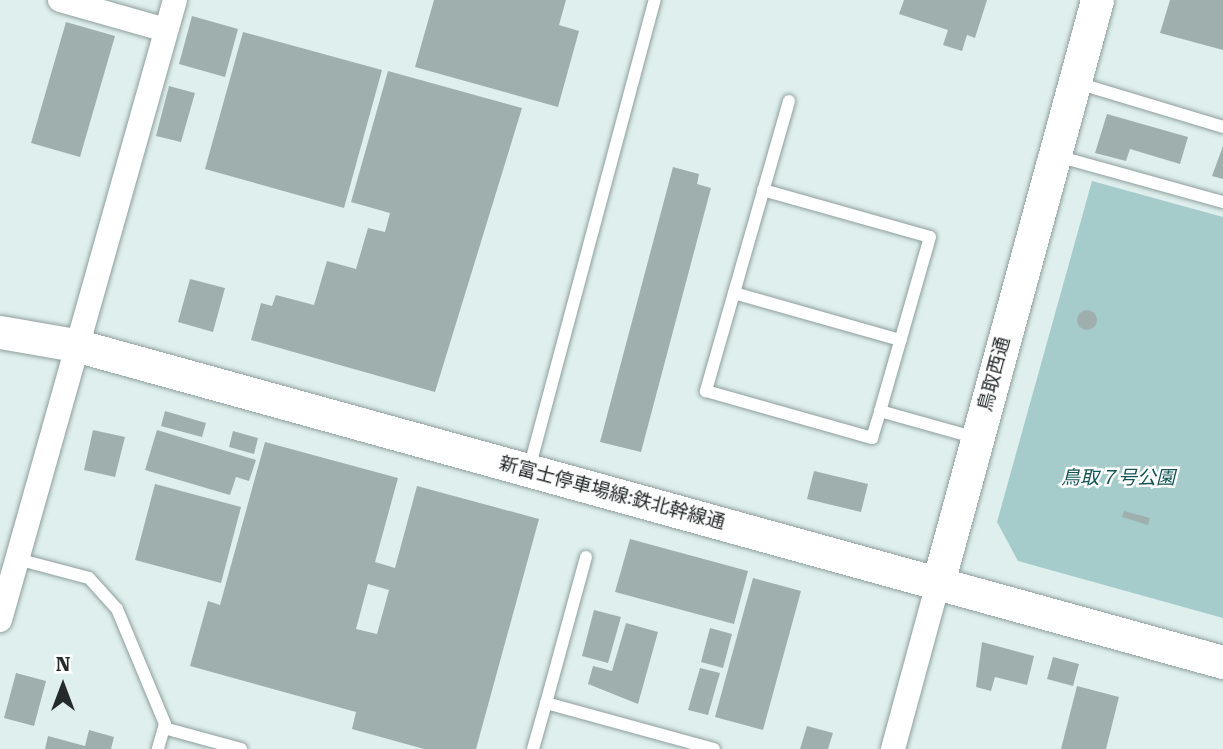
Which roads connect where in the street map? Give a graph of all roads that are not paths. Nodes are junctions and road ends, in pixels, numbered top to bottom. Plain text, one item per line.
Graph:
1 (60, 0) edge
2 (175, 0) edge
3 (656, 0) edge
4 (1097, 0) edge
5 (166, 30) junction
6 (1074, 82) junction
7 (789, 101) dead end
8 (1223, 127) edge
9 (1054, 155) junction
10 (764, 190) junction
11 (1223, 202) edge
12 (734, 293) junction
13 (0, 332) edge
14 (900, 340) junction
15 (75, 345) junction
16 (880, 411) junction
17 (977, 438) junction
18 (529, 470) junction
19 (586, 557) dead end
20 (17, 559) junction
21 (938, 583) junction
22 (0, 620) edge
23 (1223, 662) edge
24 (546, 703) junction
25 (163, 728) junction
26 (158, 749) edge
27 (240, 749) edge
28 (533, 749) edge
29 (714, 749) edge
30 (893, 749) edge

1 - 5 street
2 - 5 street
3 - 18 lane
4 - 6 main road, 鳥取西通
5 - 15 street
6 - 8 lane
6 - 9 main road, 鳥取西通
7 - 10 lane
9 - 11 lane
9 - 17 main road, 鳥取西通
10 - 12 lane
10 - 14 lane
12 - 14 lane
12 - 16 lane
13 - 15 main road, 新富士停車場線:鉄北幹線通
14 - 16 lane
15 - 18 main road, 新富士停車場線:鉄北幹線通
15 - 20 street
16 - 17 lane
17 - 21 main road, 鳥取西通
18 - 21 main road, 新富士停車場線:鉄北幹線通
19 - 24 lane
20 - 22 street
20 - 25 lane
21 - 23 main road, 新富士停車場線:鉄北幹線通
21 - 30 street, 鳥取西通
24 - 28 lane
24 - 29 lane
25 - 26 lane
25 - 27 lane

